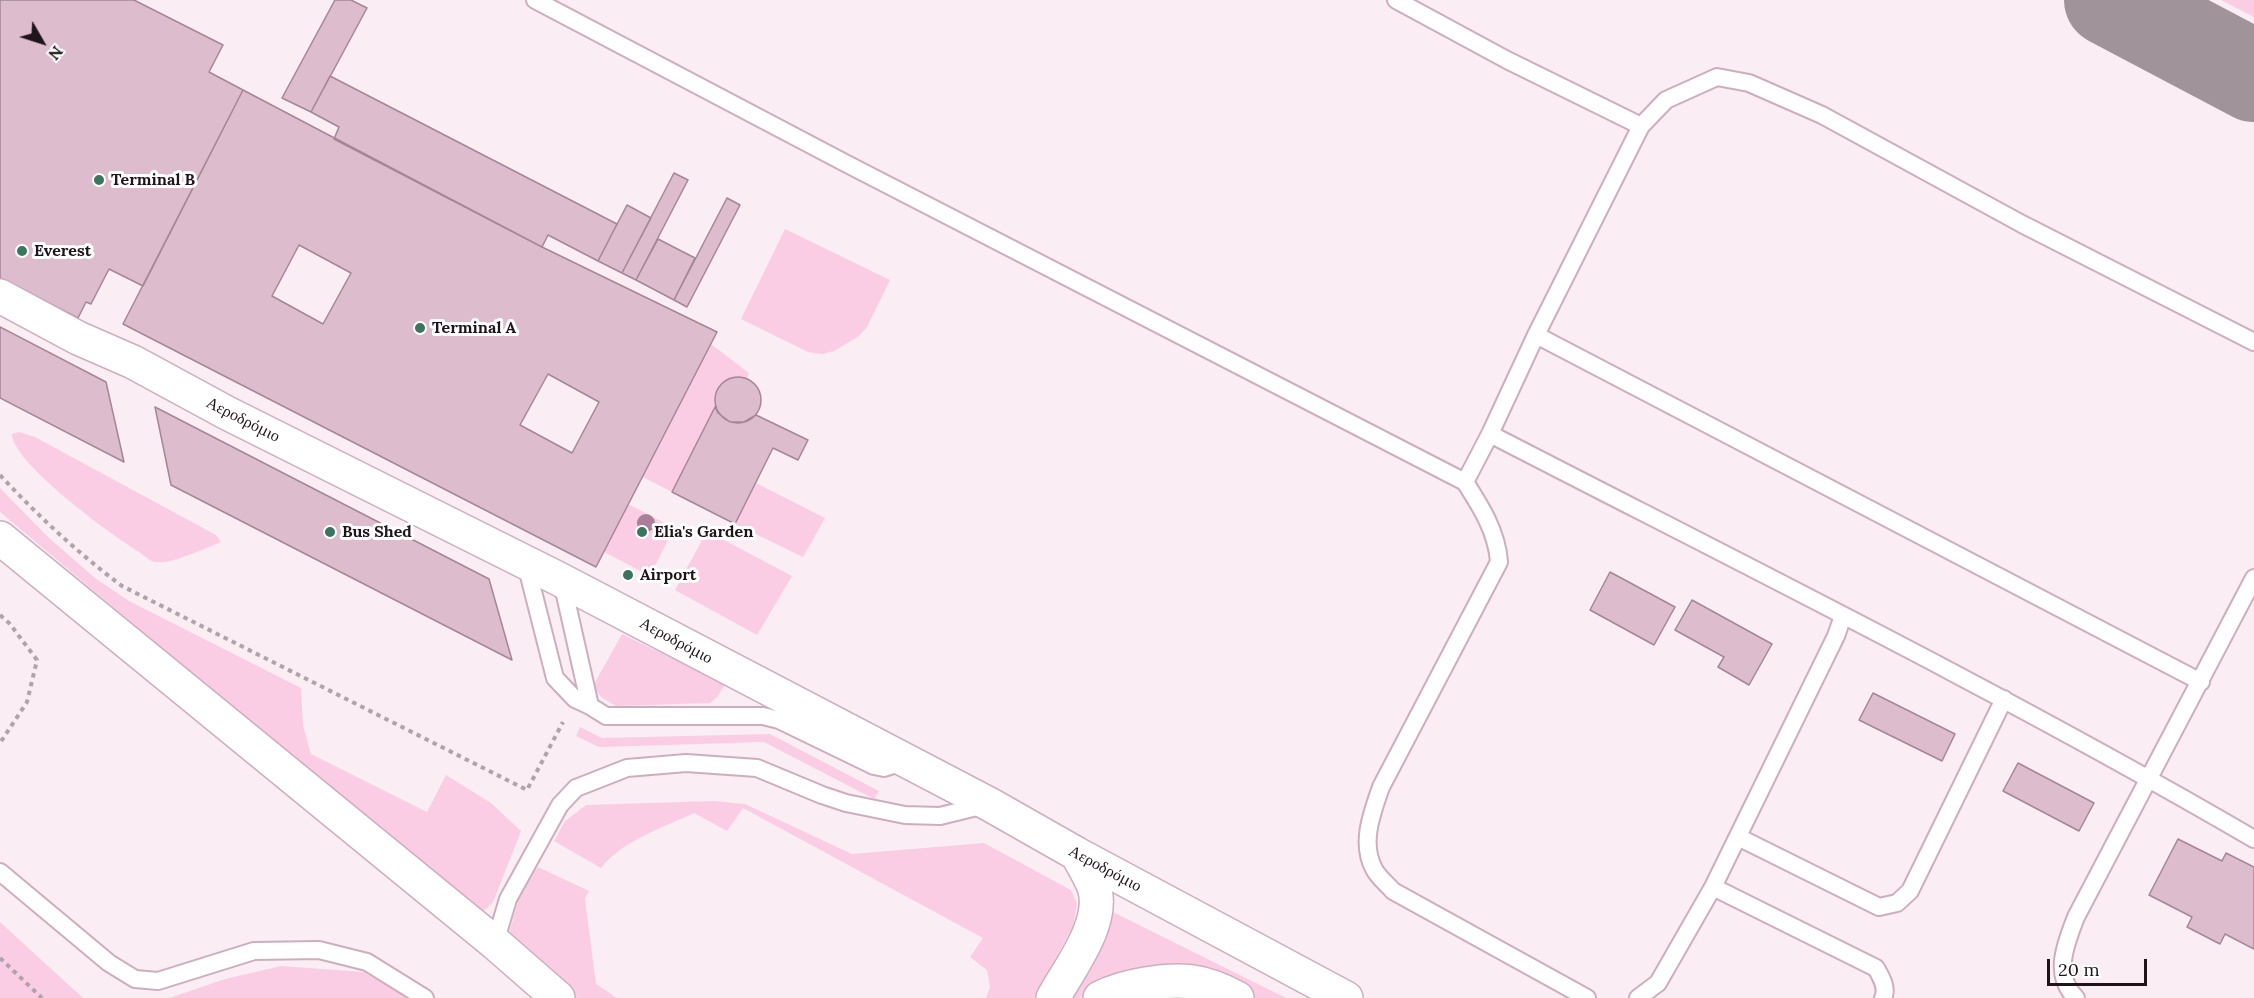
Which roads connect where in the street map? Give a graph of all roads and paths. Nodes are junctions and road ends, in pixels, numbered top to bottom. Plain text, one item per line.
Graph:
1 (535, 0) edge
2 (1396, 0) edge
3 (1641, 126) junction
4 (0, 296) edge
5 (1536, 335) junction
6 (2254, 342) edge
7 (1490, 434) junction
8 (0, 475) edge
9 (1465, 482) junction
10 (0, 538) edge
11 (525, 562) junction
12 (557, 578) junction
13 (2254, 578) edge
14 (0, 615) edge
15 (1843, 616) junction
16 (2201, 681) junction
17 (2004, 699) junction
18 (590, 706) junction
19 (0, 743) edge
20 (907, 761) junction
21 (2150, 779) junction
22 (527, 790) dead end
23 (989, 804) junction
24 (1738, 837) junction
25 (2254, 839) edge
26 (1077, 854) junction
27 (0, 872) edge
28 (1713, 887) junction
29 (495, 943) junction
30 (0, 958) edge
31 (1641, 997) edge
32 (42, 998) edge
33 (425, 998) edge
34 (558, 998) edge
35 (1053, 998) edge
36 (1100, 998) edge
37 (1237, 998) edge
38 (1346, 998) edge
39 (1587, 998) edge
40 (1883, 998) edge
41 (2076, 998) edge

1 - 9 lane
2 - 3 lane
3 - 5 lane
3 - 6 lane
4 - 11 main road, Αεροδρόμιο
5 - 7 lane
5 - 16 lane
7 - 9 lane
7 - 15 lane
8 - 22 path
9 - 39 lane
10 - 29 main road
11 - 12 main road, Αεροδρόμιο
11 - 18 lane
12 - 18 lane
12 - 20 main road, Αεροδρόμιο
13 - 16 lane
14 - 19 path
15 - 17 lane
15 - 24 lane
16 - 21 lane
17 - 21 lane
17 - 24 lane
18 - 20 lane
20 - 23 main road, Αεροδρόμιο
21 - 25 lane
21 - 41 lane
23 - 26 main road, Αεροδρόμιο
23 - 29 lane
24 - 28 lane
26 - 35 main road
26 - 38 main road, Αεροδρόμιο
27 - 33 lane
28 - 31 lane
28 - 40 lane
29 - 34 main road
30 - 32 path
36 - 37 main road

